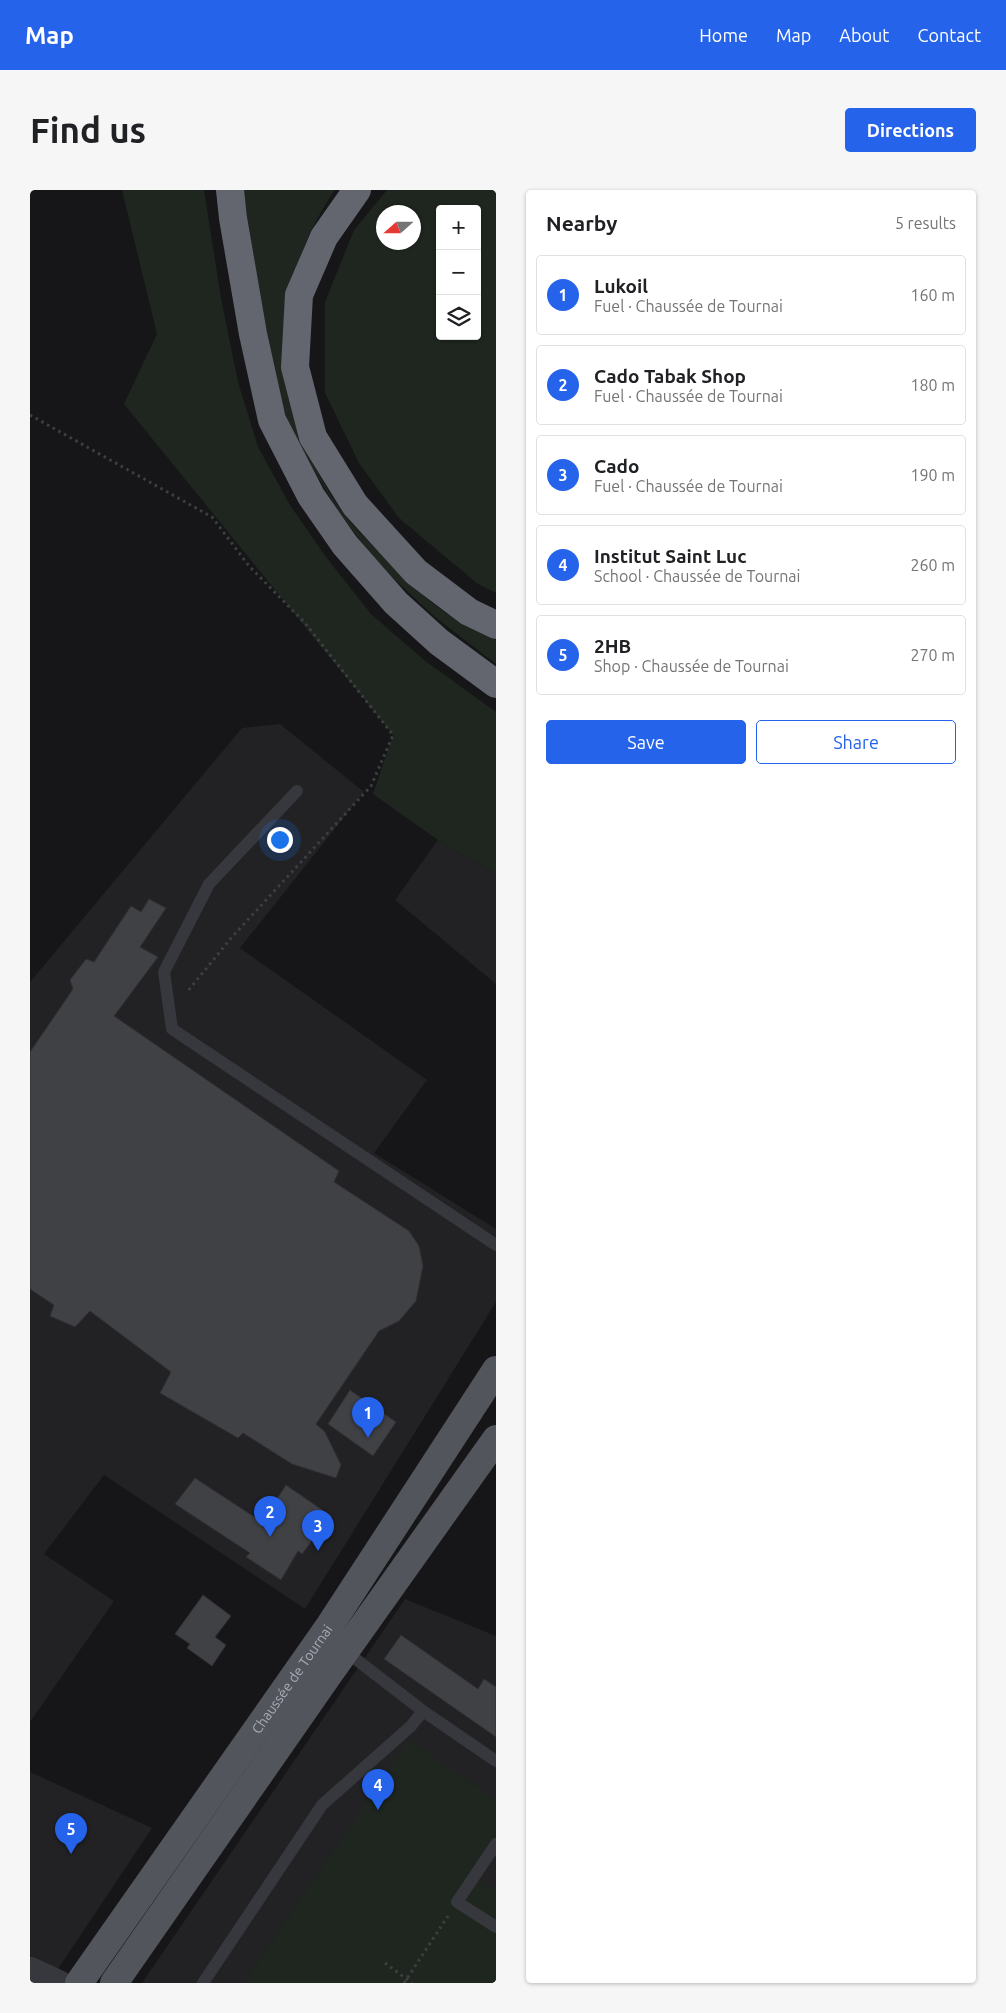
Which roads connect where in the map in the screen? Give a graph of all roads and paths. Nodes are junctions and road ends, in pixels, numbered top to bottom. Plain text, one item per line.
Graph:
1 (230, 190) edge
2 (357, 190) edge
3 (30, 416) edge
4 (496, 625) edge
5 (496, 684) edge
6 (296, 791) dead end
7 (168, 1005) junction
8 (496, 1245) edge
9 (496, 1370) edge
10 (496, 1439) edge
11 (330, 1625) junction
12 (345, 1653) junction
13 (423, 1711) junction
14 (496, 1761) edge
15 (496, 1844) edge
16 (457, 1902) junction
17 (496, 1927) edge
18 (385, 1963) dead end
19 (30, 1969) edge
20 (406, 1981) edge
21 (60, 1983) edge
22 (80, 1983) edge
23 (114, 1983) edge
24 (203, 1983) edge
25 (412, 1983) edge

1 - 5 highway
2 - 4 highway
3 - 7 path
6 - 7 lane
7 - 8 lane
9 - 11 main road, Chaussée de Tournai
10 - 12 main road, Chaussée de Tournai
11 - 12 lane
11 - 22 main road, Chaussée de Tournai
12 - 13 lane
12 - 23 main road, Chaussée de Tournai
13 - 14 lane
13 - 24 lane
15 - 16 lane
16 - 17 lane
16 - 20 path
18 - 20 path
19 - 21 street
20 - 25 path

